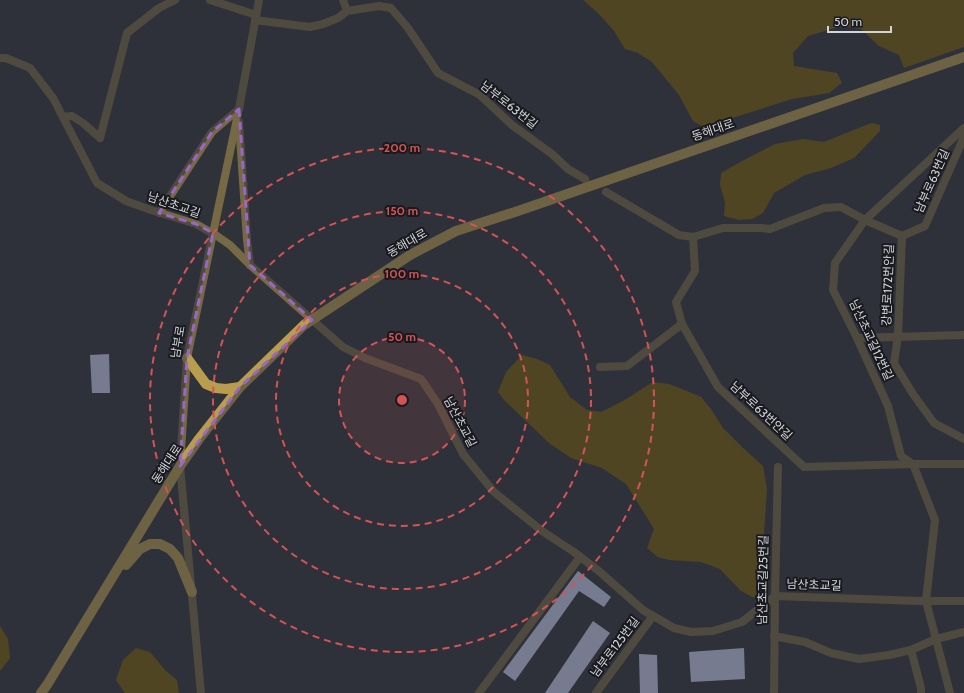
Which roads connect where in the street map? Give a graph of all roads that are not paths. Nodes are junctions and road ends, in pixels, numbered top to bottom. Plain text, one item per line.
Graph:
1 (175, 0) edge
2 (210, 0) edge
3 (259, 0) edge
4 (343, 0) edge
5 (347, 11) junction
6 (255, 18) junction
7 (964, 57) edge
8 (0, 58) edge
9 (239, 109) junction
10 (63, 117) junction
11 (964, 128) edge
12 (964, 137) edge
13 (585, 179) dead end
14 (606, 192) dead end
15 (159, 212) junction
16 (865, 220) junction
17 (902, 236) junction
18 (693, 237) junction
19 (250, 265) junction
20 (682, 324) junction
21 (964, 335) edge
22 (898, 336) junction
23 (857, 338) junction
24 (187, 358) junction
25 (600, 367) dead end
26 (240, 387) junction
27 (964, 440) edge
28 (913, 464) junction
29 (964, 464) edge
30 (180, 466) junction
31 (778, 467) dead end
32 (580, 557) junction
33 (109, 583) junction
34 (192, 592) junction
35 (775, 596) junction
36 (926, 601) junction
37 (964, 601) edge
38 (653, 616) junction
39 (964, 632) edge
40 (774, 636) junction
41 (936, 638) junction
42 (911, 650) junction
43 (41, 693) edge
44 (201, 693) edge
45 (479, 693) edge
46 (596, 693) edge
47 (774, 693) edge
48 (921, 693) edge
49 (950, 693) edge

1 - 10 street
2 - 6 street, 남부로63번길
3 - 6 street, 남부로
4 - 5 street
5 - 6 street, 남부로63번길
5 - 13 street, 남부로63번길
6 - 9 street, 남부로
7 - 26 main road, 동해대로
8 - 10 street, 남산초교길
9 - 15 street
9 - 19 street
9 - 24 street, 남부로
10 - 15 street, 남산초교길
11 - 16 street, 남산초교길12번길
12 - 17 street, 남부로63번길
14 - 18 street
15 - 19 street, 남산초교길
16 - 17 street
16 - 18 street
16 - 23 street, 남산초교길12번길
17 - 22 street, 강변로172번안길
18 - 20 street, 남부로63번안길
19 - 32 street, 남산초교길
20 - 25 street
20 - 28 street, 남부로63번안길
21 - 22 street
22 - 23 street
22 - 27 street, 강변로172번안길
23 - 28 street, 남산초교길12번길
24 - 26 main road
24 - 30 street, 남부로
26 - 30 main road, 동해대로
28 - 29 street
28 - 36 street, 남산초교길12번길
30 - 33 main road, 동해대로
30 - 34 street, 남부로
31 - 35 street, 남산초교길25번길
32 - 38 street, 남산초교길
32 - 45 street
33 - 34 main road
33 - 43 main road, 동해대로
34 - 44 street, 남부로
35 - 36 street, 남산초교길
35 - 38 street, 남산초교길
35 - 40 street, 남산초교길25번길
36 - 37 street, 남산초교길
36 - 41 street
38 - 46 street, 남부로125번길
39 - 41 street
40 - 42 street
40 - 47 street, 남산초교길25번길
41 - 42 street
41 - 49 street
42 - 48 street

